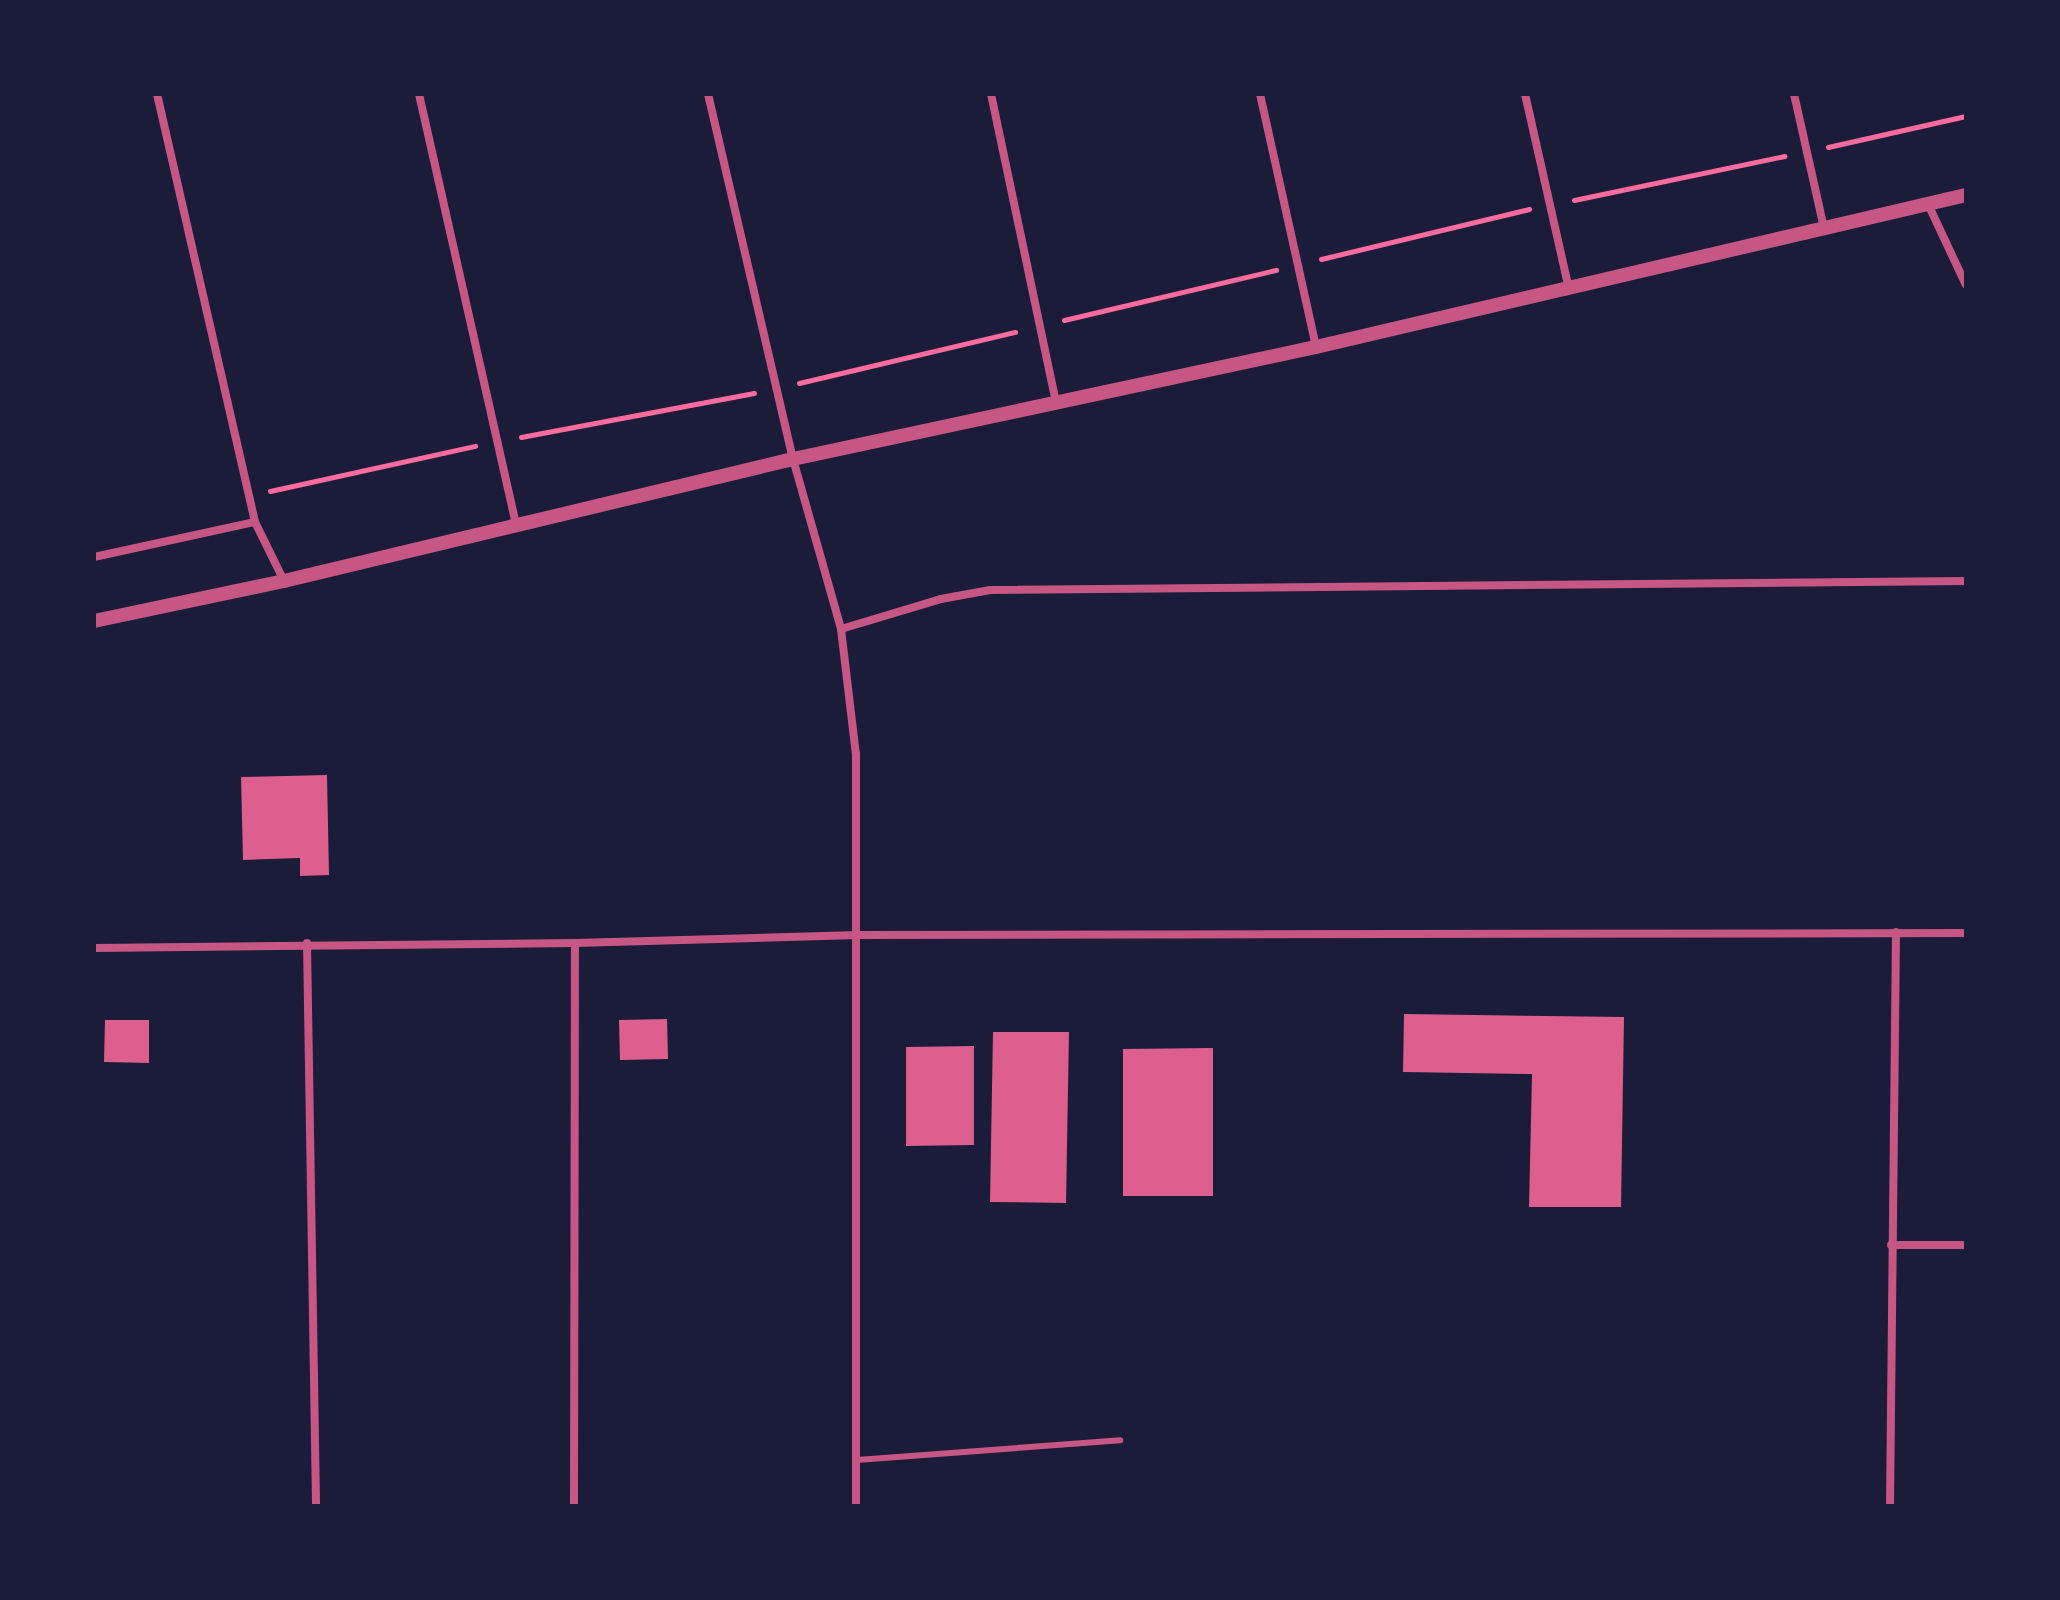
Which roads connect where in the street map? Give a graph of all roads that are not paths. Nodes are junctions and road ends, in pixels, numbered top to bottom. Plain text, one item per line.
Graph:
1 (157, 94) edge
2 (419, 94) edge
3 (708, 94) edge
4 (991, 94) edge
5 (1260, 94) edge
6 (1525, 94) edge
7 (1794, 94) edge
8 (1966, 195) edge
9 (1928, 204) junction
10 (1824, 228) junction
11 (1568, 285) junction
12 (1966, 285) edge
13 (1316, 347) junction
14 (1056, 402) junction
15 (793, 459) junction
16 (255, 522) junction
17 (516, 524) junction
18 (94, 557) edge
19 (284, 581) junction
20 (1966, 581) edge
21 (94, 621) edge
22 (841, 629) junction
23 (1896, 932) junction
24 (1966, 933) edge
25 (858, 935) junction
26 (307, 943) junction
27 (575, 943) junction
28 (94, 948) edge
29 (1891, 1245) junction
30 (1966, 1245) edge
31 (1120, 1440) dead end
32 (857, 1460) junction
33 (316, 1506) edge
34 (574, 1506) edge
35 (856, 1506) edge
36 (1890, 1506) edge

1 - 16 street
2 - 17 street
3 - 15 street
4 - 14 street
5 - 13 street
6 - 11 street
7 - 10 street
8 - 9 street
9 - 10 street
9 - 12 street
10 - 11 street
11 - 13 street
13 - 14 street
14 - 15 street
15 - 17 street
15 - 22 street
16 - 18 street
16 - 19 street
17 - 19 street
19 - 21 street
20 - 22 street
22 - 25 street
23 - 24 street
23 - 25 street
23 - 29 street
25 - 27 street
25 - 32 street
26 - 27 street
26 - 28 street
26 - 33 street
27 - 34 street
29 - 30 street
29 - 36 street
31 - 32 lane
32 - 35 street

